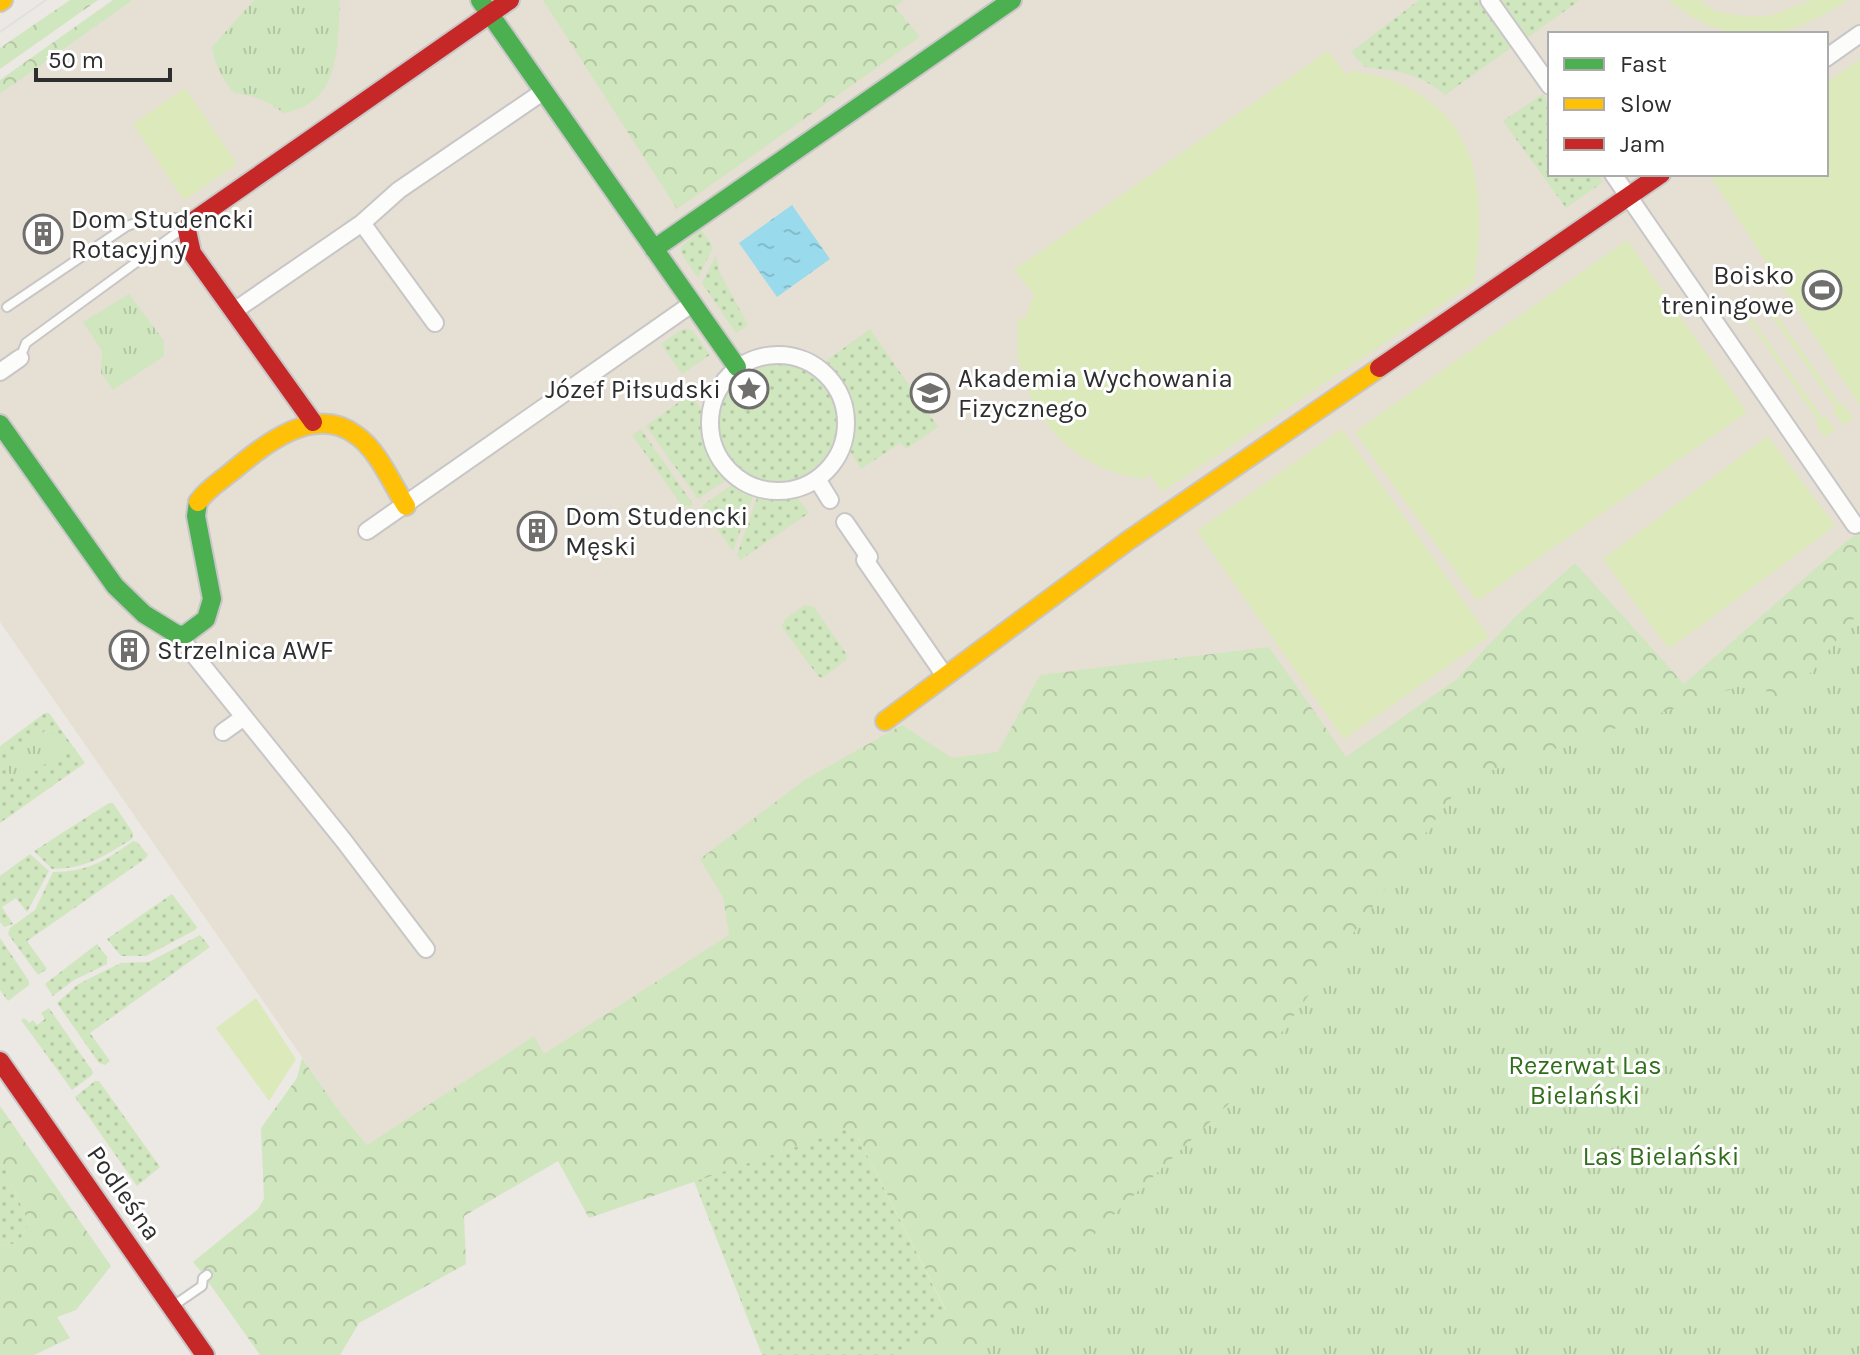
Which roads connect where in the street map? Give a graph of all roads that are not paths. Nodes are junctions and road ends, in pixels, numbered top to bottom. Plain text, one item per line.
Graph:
1 (510, 0) edge
2 (1012, 0) edge
3 (1489, 0) edge
4 (483, 12) edge
5 (1860, 34) edge
6 (1828, 57) edge
7 (1548, 83) edge
8 (544, 91) junction
9 (1614, 176) edge
10 (1658, 176) edge
11 (1629, 196) junction
12 (362, 223) junction
13 (186, 226) junction
14 (654, 249) junction
15 (693, 303) junction
16 (7, 307) dead end
17 (234, 311) junction
18 (435, 323) dead end
19 (20, 358) joint
20 (737, 367) junction
21 (0, 372) edge
22 (313, 422) junction
23 (2, 432) edge
24 (817, 479) junction
25 (830, 500) dead end
26 (406, 506) junction
27 (845, 522) dead end
28 (1855, 525) dead end
29 (367, 531) dead end
30 (178, 635) junction
31 (945, 676) junction
32 (244, 717) junction
33 (885, 721) dead end
34 (223, 732) dead end
35 (426, 949) dead end
36 (0, 1061) edge
37 (207, 1275) dead end
38 (172, 1307) junction
39 (205, 1355) edge

1 - 4 street
2 - 14 street
3 - 7 street
4 - 8 street
4 - 13 street
5 - 6 street
8 - 12 street
8 - 14 street
9 - 11 street
10 - 11 street
11 - 28 street
11 - 31 street
12 - 17 street
12 - 18 street
13 - 16 lane
13 - 17 street
13 - 19 lane
14 - 15 street
15 - 20 street
15 - 26 street
17 - 22 street
19 - 21 street
20 - 24 street
20 - 24 street
22 - 26 street
22 - 30 street
23 - 30 street
24 - 25 street
26 - 29 street
27 - 31 street
30 - 32 street
31 - 33 street
32 - 34 street
32 - 35 street
36 - 38 street, Podleśna
37 - 38 lane
38 - 39 street, Podleśna

